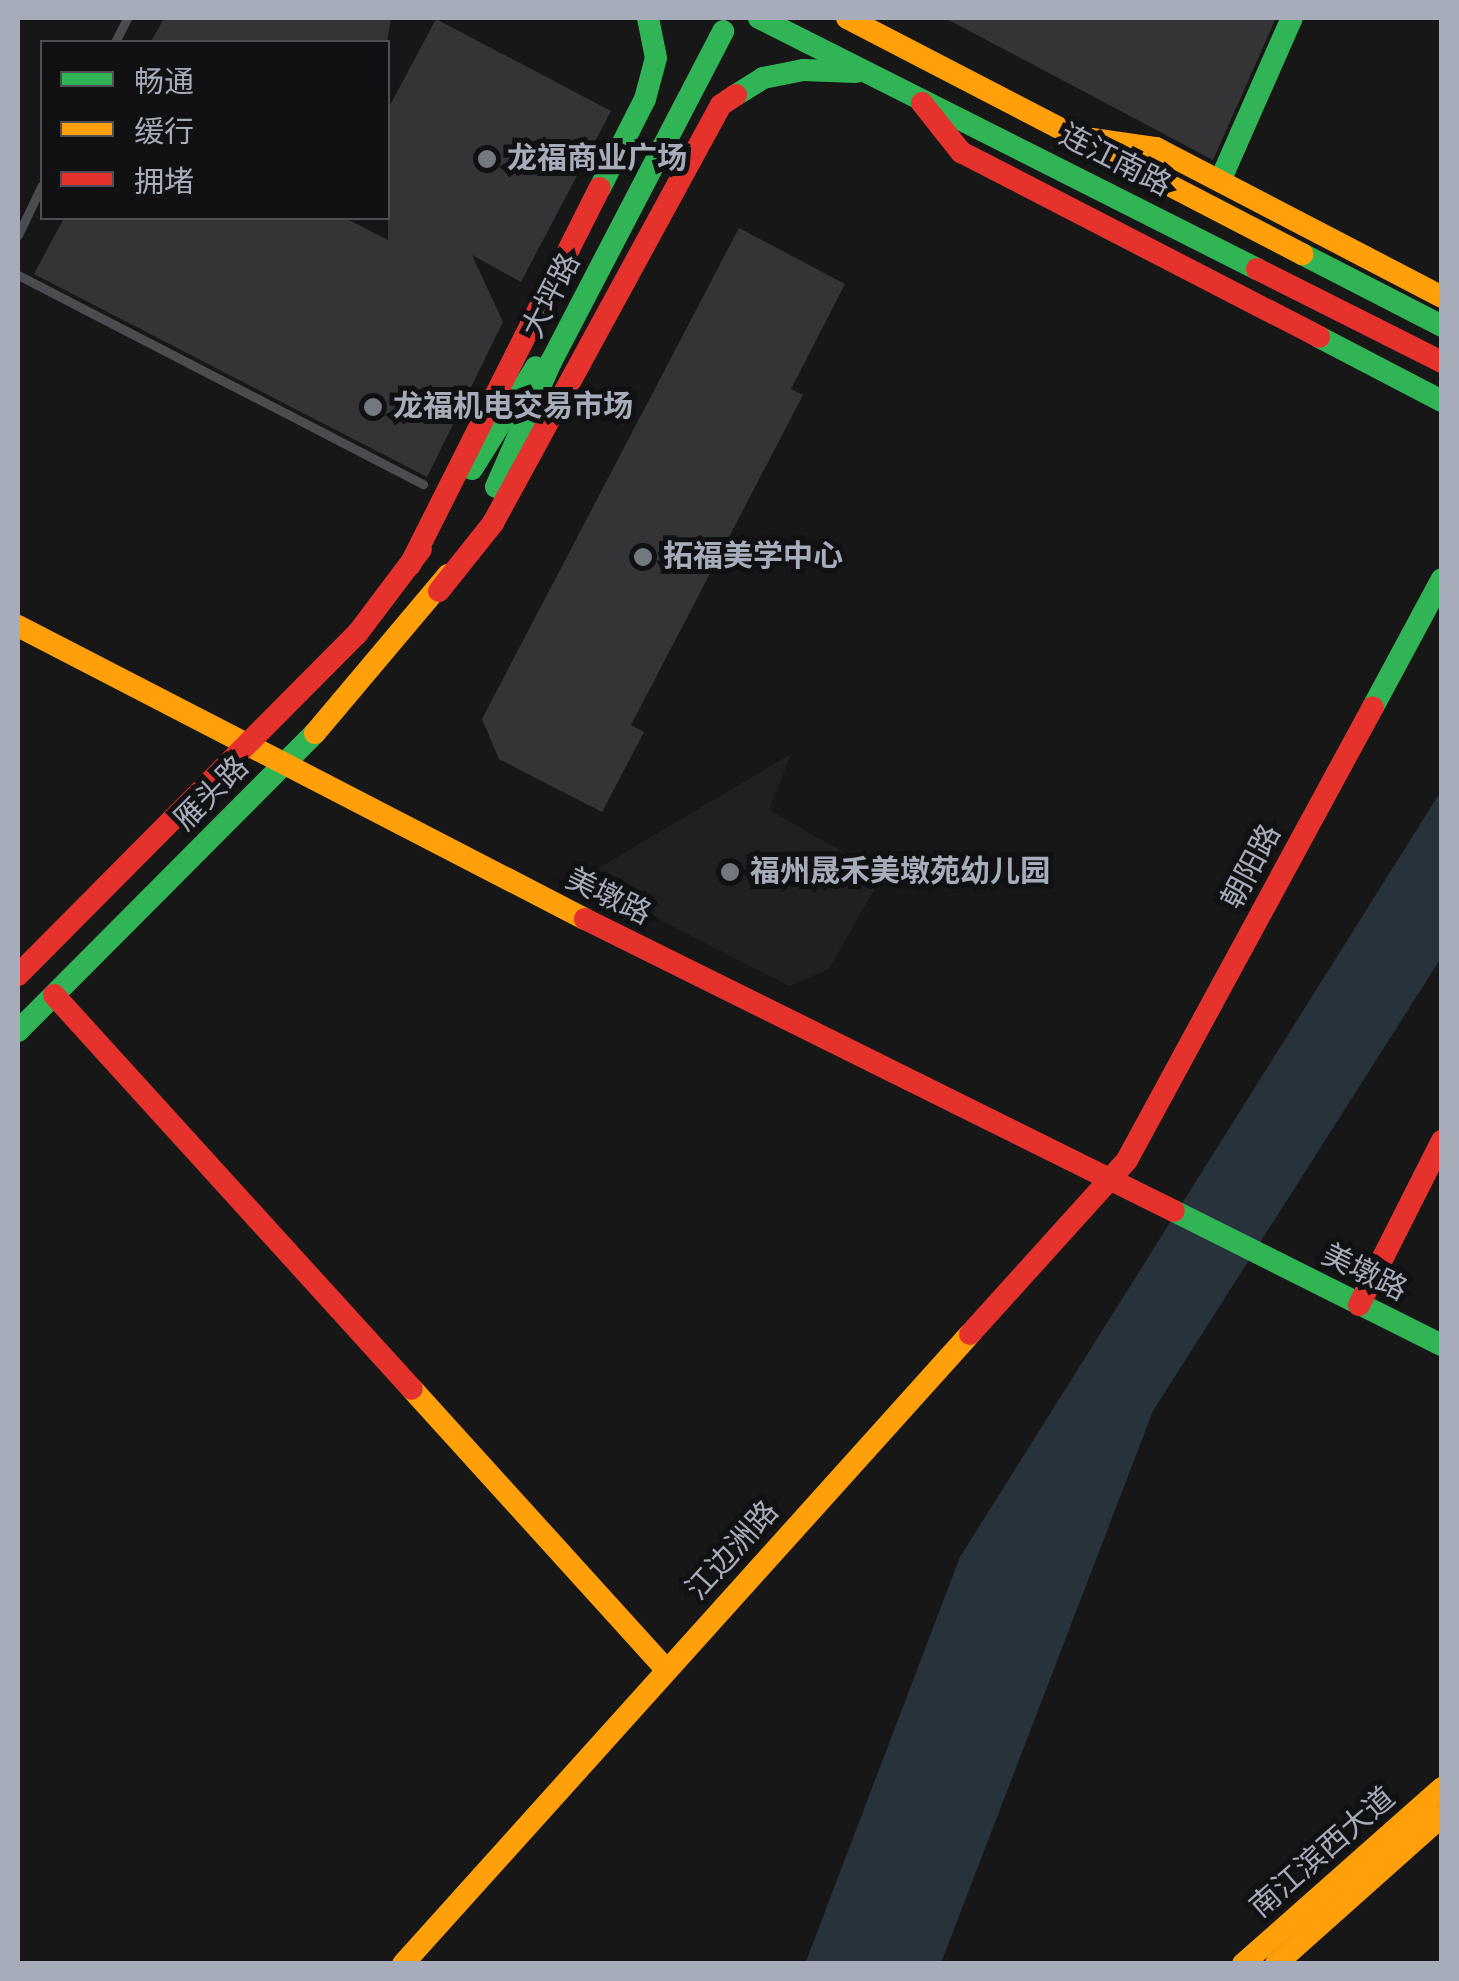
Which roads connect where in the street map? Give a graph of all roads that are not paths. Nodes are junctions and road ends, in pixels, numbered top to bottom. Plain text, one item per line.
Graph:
1 (128, 18) edge
2 (648, 18) edge
3 (759, 18) edge
4 (847, 18) edge
5 (869, 18) edge
6 (1292, 18) edge
7 (116, 40) edge
8 (892, 41) junction
9 (880, 78) junction
10 (913, 93) junction
11 (1080, 137) junction
12 (1220, 181) junction
13 (40, 190) edge
14 (18, 235) edge
15 (18, 275) edge
16 (1442, 296) edge
17 (1442, 326) edge
18 (1442, 362) edge
19 (1439, 399) edge
20 (423, 484) dead end
21 (410, 565) junction
22 (1442, 579) edge
23 (439, 590) junction
24 (18, 626) edge
25 (248, 747) junction
26 (283, 766) junction
27 (18, 975) edge
28 (54, 994) junction
29 (18, 1032) edge
30 (1442, 1140) edge
31 (1111, 1180) junction
32 (1359, 1305) junction
33 (1442, 1345) edge
34 (666, 1669) junction
35 (1442, 1788) edge
36 (1442, 1816) edge
37 (403, 1964) edge
38 (1243, 1964) edge
39 (1276, 1964) edge

1 - 7 lane
2 - 21 main road
3 - 9 main road, 连江南路
4 - 8 main road, 连江南路
5 - 8 main road
6 - 12 main road
8 - 11 main road, 连江南路
9 - 10 main road, 连江南路
9 - 23 main road
10 - 18 main road, 连江南路
10 - 19 main road
11 - 12 main road
11 - 17 main road, 连江南路
12 - 16 main road
13 - 14 lane
15 - 20 lane
21 - 23 main road, 大坪路
21 - 25 main road, 雁头路
22 - 31 main road, 朝阳路
23 - 26 main road, 雁头路
24 - 25 main road, 美墩路
25 - 26 main road, 美墩路
25 - 27 main road, 雁头路
26 - 28 main road, 雁头路
26 - 31 main road, 美墩路
28 - 29 main road, 雁头路
28 - 34 main road
30 - 32 main road
31 - 32 main road, 美墩路
31 - 34 main road, 江边洲路
32 - 33 main road, 美墩路
34 - 37 main road, 江边洲路
35 - 38 main road, 南江滨西大道
36 - 39 main road, 南江滨西大道

